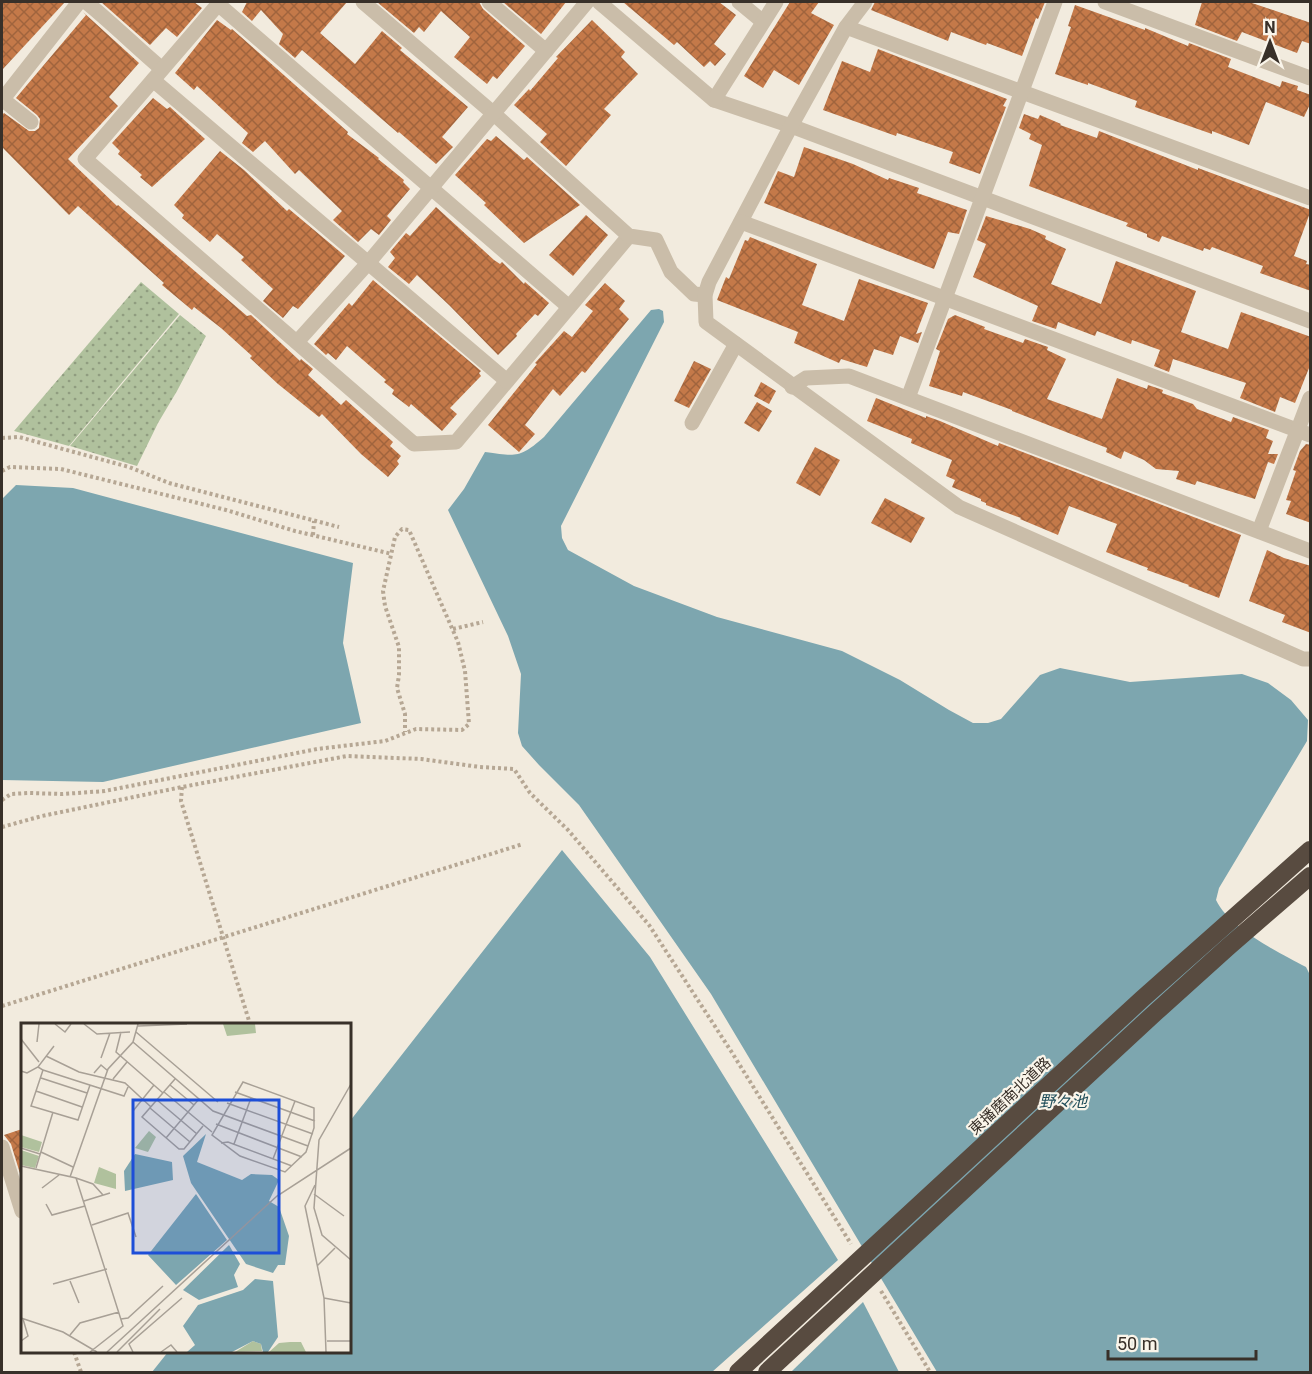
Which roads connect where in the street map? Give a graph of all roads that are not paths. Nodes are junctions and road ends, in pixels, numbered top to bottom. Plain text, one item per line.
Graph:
1 (79, 2) edge
2 (86, 2) edge
3 (363, 2) edge
4 (489, 2) edge
5 (587, 2) edge
6 (599, 2) edge
7 (739, 2) edge
8 (776, 2) edge
9 (865, 2) edge
10 (1055, 2) edge
11 (1105, 2) edge
12 (219, 3) edge
13 (762, 21) junction
14 (846, 27) junction
15 (546, 51) junction
16 (158, 75) junction
17 (1311, 78) edge
18 (1022, 91) junction
19 (2, 99) edge
20 (714, 100) junction
21 (493, 113) junction
22 (31, 122) dead end
23 (791, 126) junction
24 (431, 188) junction
25 (983, 198) junction
26 (1311, 198) edge
27 (741, 222) junction
28 (629, 236) junction
29 (369, 262) junction
30 (705, 295) junction
31 (946, 300) junction
32 (569, 307) junction
33 (1311, 321) edge
34 (297, 342) junction
35 (736, 344) junction
36 (507, 381) junction
37 (792, 387) junction
38 (908, 398) junction
39 (1311, 398) edge
40 (692, 423) dead end
41 (1305, 433) edge
42 (1259, 531) junction
43 (1311, 551) edge
44 (1311, 659) edge
45 (1311, 850) edge
46 (1311, 876) edge
47 (2, 1147) edge
48 (21, 1207) edge
49 (738, 1372) edge
50 (767, 1372) edge

1 - 19 street
2 - 16 street
3 - 21 street
4 - 15 street
5 - 15 street
6 - 20 street
7 - 13 street
8 - 13 street
9 - 14 street
10 - 18 street
11 - 17 street
12 - 16 street
12 - 24 street
13 - 20 street
14 - 18 street
14 - 23 street
15 - 21 street
16 - 29 street
16 - 34 street
18 - 25 street
18 - 26 street
19 - 22 street
20 - 23 street
21 - 24 street
21 - 28 street
23 - 25 street
23 - 27 street
24 - 29 street
24 - 32 street
25 - 31 street
25 - 33 street
27 - 30 street
27 - 31 street
28 - 30 street
28 - 32 street
29 - 34 street
29 - 36 street
30 - 35 street
31 - 38 street
31 - 41 street
32 - 36 street
34 - 36 street
35 - 37 street
35 - 40 street
37 - 38 street
37 - 44 street
38 - 42 street
39 - 41 street
41 - 42 street
42 - 43 street
45 - 49 highway, 東播磨南北道路, bridge
46 - 50 highway, bridge
47 - 48 street

